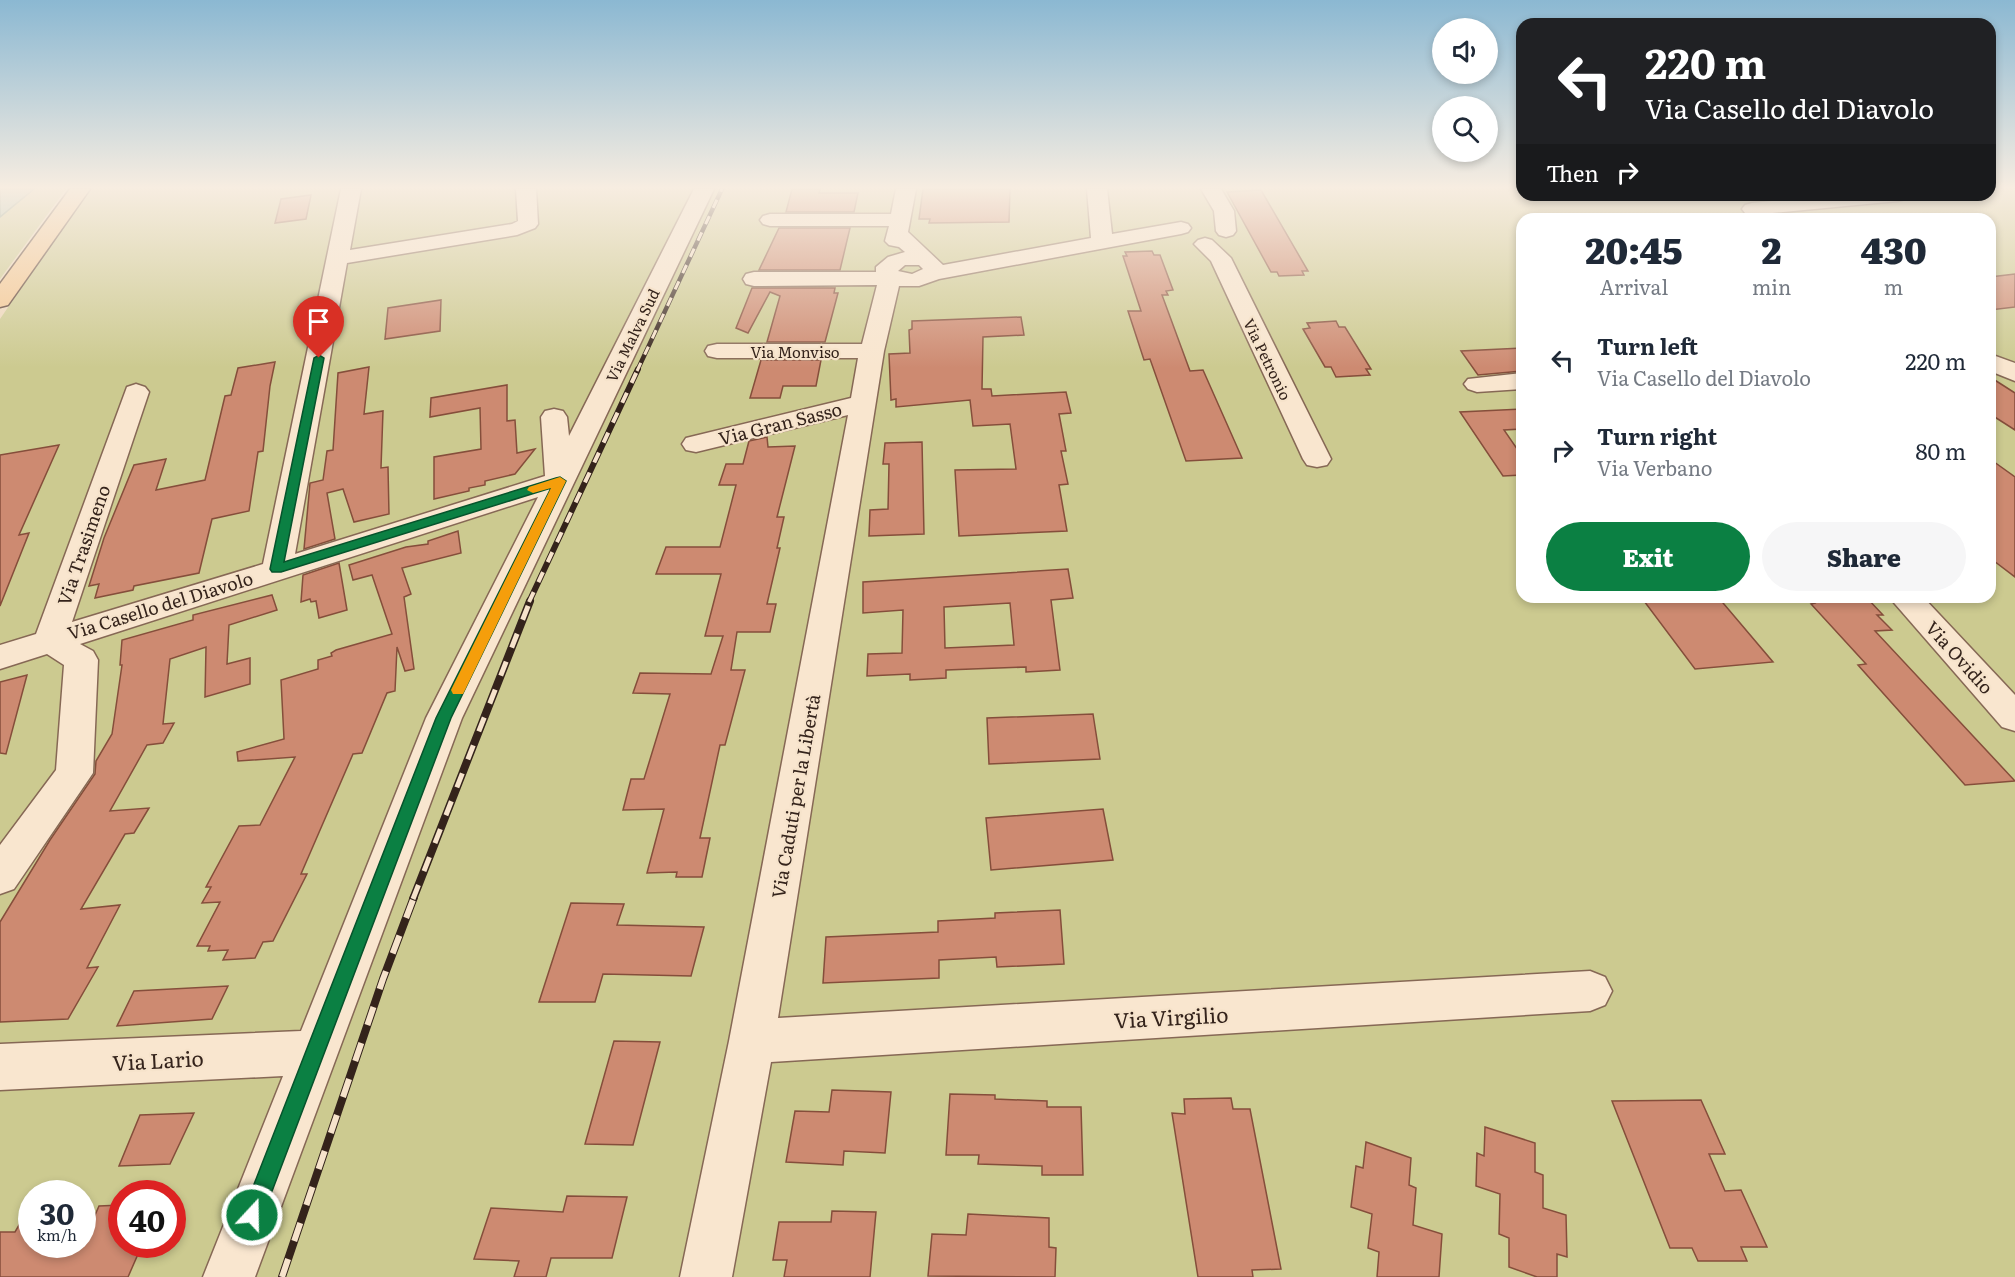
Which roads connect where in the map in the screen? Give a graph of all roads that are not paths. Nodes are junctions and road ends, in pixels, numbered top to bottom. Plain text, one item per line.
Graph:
1 (37, 249) edge
2 (340, 249) edge
3 (396, 249) edge
4 (675, 249) edge
5 (895, 249) edge
6 (914, 249) edge
7 (1061, 249) edge
8 (1216, 249) edge
9 (338, 258) junction
10 (928, 268) junction
11 (892, 269) junction
12 (754, 279) dead end
13 (0, 300) edge
14 (877, 333) junction
15 (2015, 348) edge
16 (717, 351) dead end
17 (1996, 362) edge
18 (1516, 381) edge
19 (1477, 384) dead end
20 (136, 392) dead end
21 (864, 403) junction
22 (554, 417) dead end
23 (696, 444) dead end
24 (1317, 459) dead end
25 (560, 481) junction
26 (277, 569) junction
27 (1910, 603) edge
28 (50, 639) junction
29 (0, 657) edge
30 (2015, 718) edge
31 (0, 877) edge
32 (1590, 991) dead end
33 (752, 1041) junction
34 (315, 1052) junction
35 (0, 1067) edge
36 (229, 1277) edge
37 (706, 1277) edge

1 - 13 main road
2 - 9 street
3 - 9 street
4 - 25 street, Via Malva Sud
5 - 11 street, Via Caduti per la Libertà
6 - 10 street
7 - 10 street
8 - 24 street, Via Petronio
9 - 26 street
10 - 11 street
10 - 14 street
11 - 12 street
11 - 14 street, Via Caduti per la Libertà
14 - 16 street, Via Monviso
14 - 21 street, Via Caduti per la Libertà
15 - 17 street
18 - 19 street
20 - 28 street, Via Trasimeno
21 - 23 street, Via Gran Sasso
21 - 33 street, Via Caduti per la Libertà
22 - 25 street
25 - 26 street, Via Casello del Diavolo
25 - 34 street, Via Malva Sud
26 - 28 street, Via Casello del Diavolo
27 - 30 street, Via Ovidio
28 - 29 street, Via Casello del Diavolo
28 - 31 street
32 - 33 street, Via Virgilio
33 - 37 street, Via Caduti per la Libertà
34 - 35 street, Via Lario
34 - 36 street, Via Malva Sud

